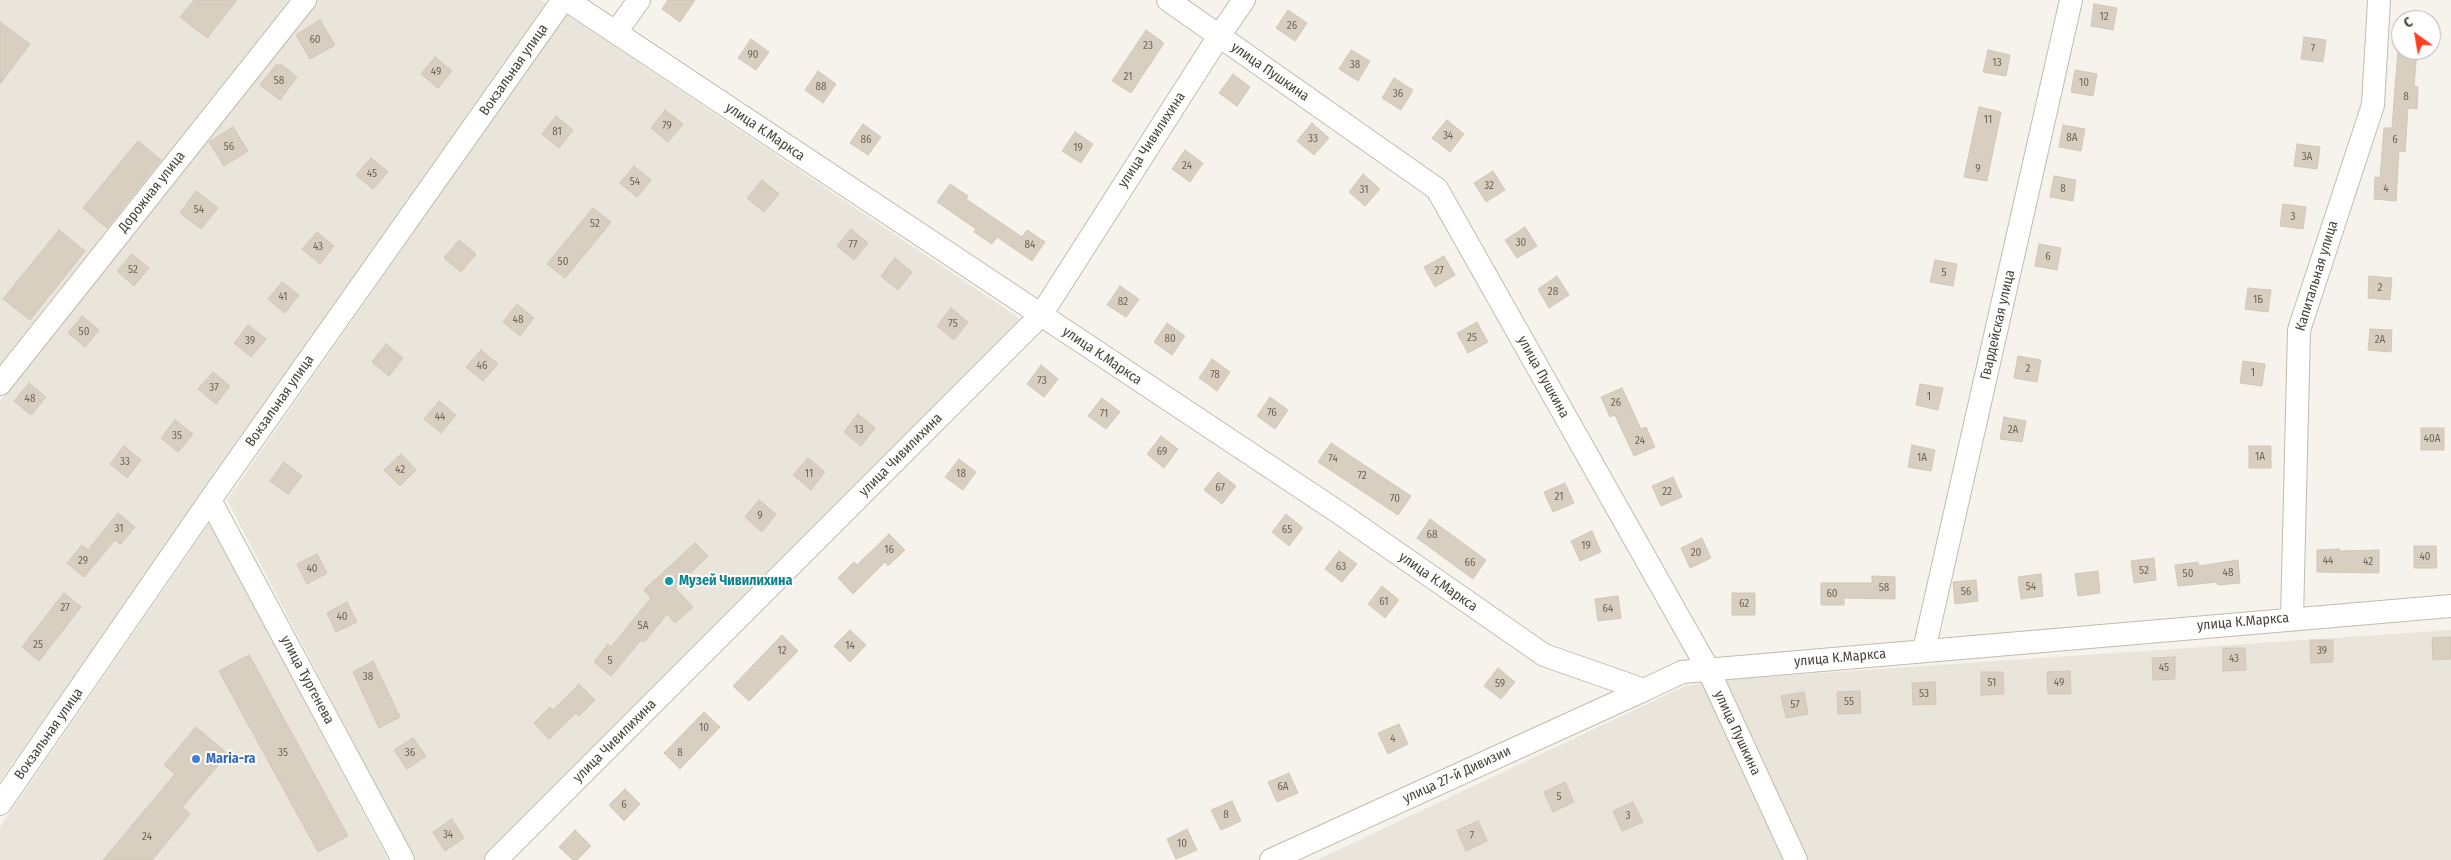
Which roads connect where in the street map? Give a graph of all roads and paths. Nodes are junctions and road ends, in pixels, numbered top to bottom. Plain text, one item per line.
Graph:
1 (305, 0) edge
2 (565, 0) edge
3 (638, 0) edge
4 (1168, 0) edge
5 (1244, 0) edge
6 (2071, 0) edge
7 (2379, 0) edge
8 (616, 32) junction
9 (1219, 36) junction
10 (1041, 315) junction
11 (0, 384) edge
12 (210, 500) junction
13 (2451, 606) edge
14 (2292, 618) junction
15 (1924, 650) junction
16 (1708, 669) junction
17 (1644, 690) junction
18 (0, 804) edge
19 (403, 860) edge
20 (496, 860) edge
21 (1271, 860) edge
22 (1796, 860) edge

1 - 11 street, Дорожная улица
2 - 8 street, улица К.Маркса
2 - 12 street, Вокзальная улица
3 - 8 street
4 - 9 street, улица Пушкина
5 - 9 street, улица Чивилихина
6 - 15 street, Гвардейская улица
7 - 14 street, Капитальная улица
8 - 10 street, улица К.Маркса
9 - 10 street, улица Чивилихина
9 - 16 street, улица Пушкина
10 - 17 street, улица К.Маркса
10 - 20 street, улица Чивилихина
12 - 18 street, Вокзальная улица
12 - 19 street, улица Тургенева
13 - 14 street, улица К.Маркса
14 - 15 street, улица К.Маркса
15 - 16 street, улица К.Маркса
16 - 17 street, улица К.Маркса
16 - 22 street, улица Пушкина
17 - 21 street, улица 27-й Дивизии

